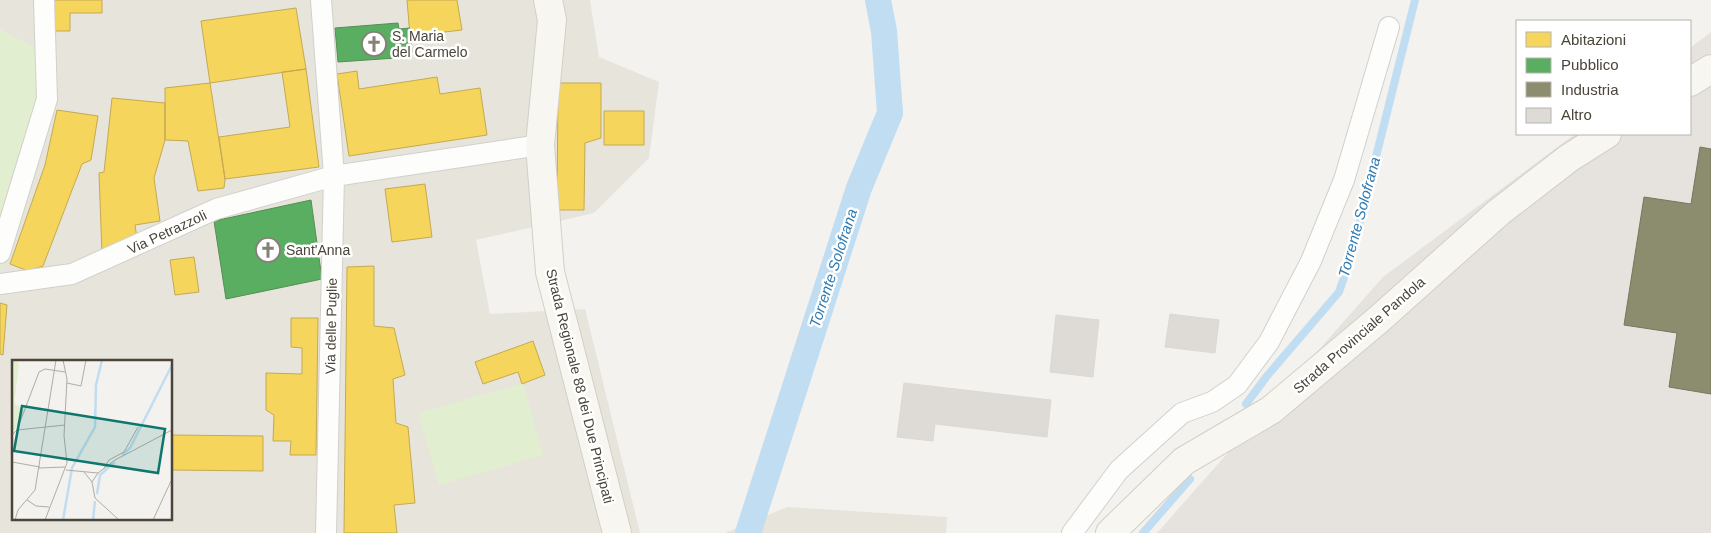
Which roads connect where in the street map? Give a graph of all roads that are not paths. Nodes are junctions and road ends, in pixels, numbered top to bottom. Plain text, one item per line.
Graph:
1 (44, 0) edge
2 (321, 0) edge
3 (548, 0) edge
4 (1389, 27) dead end
5 (1711, 69) edge
6 (1691, 81) edge
7 (1605, 135) edge
8 (540, 145) junction
9 (334, 176) junction
10 (0, 253) edge
11 (0, 284) edge
12 (326, 533) edge
13 (617, 533) edge
14 (1072, 533) edge
15 (1110, 533) edge

1 - 10 street
2 - 9 street, Via delle Puglie
3 - 8 street, Strada Regionale 88 dei Due Principati
4 - 14 street
5 - 6 street
7 - 15 street, Strada Provinciale Pandola
8 - 9 street, Via Petrazzoli
8 - 13 street, Strada Regionale 88 dei Due Principati
9 - 11 street, Via Petrazzoli
9 - 12 street, Via delle Puglie

